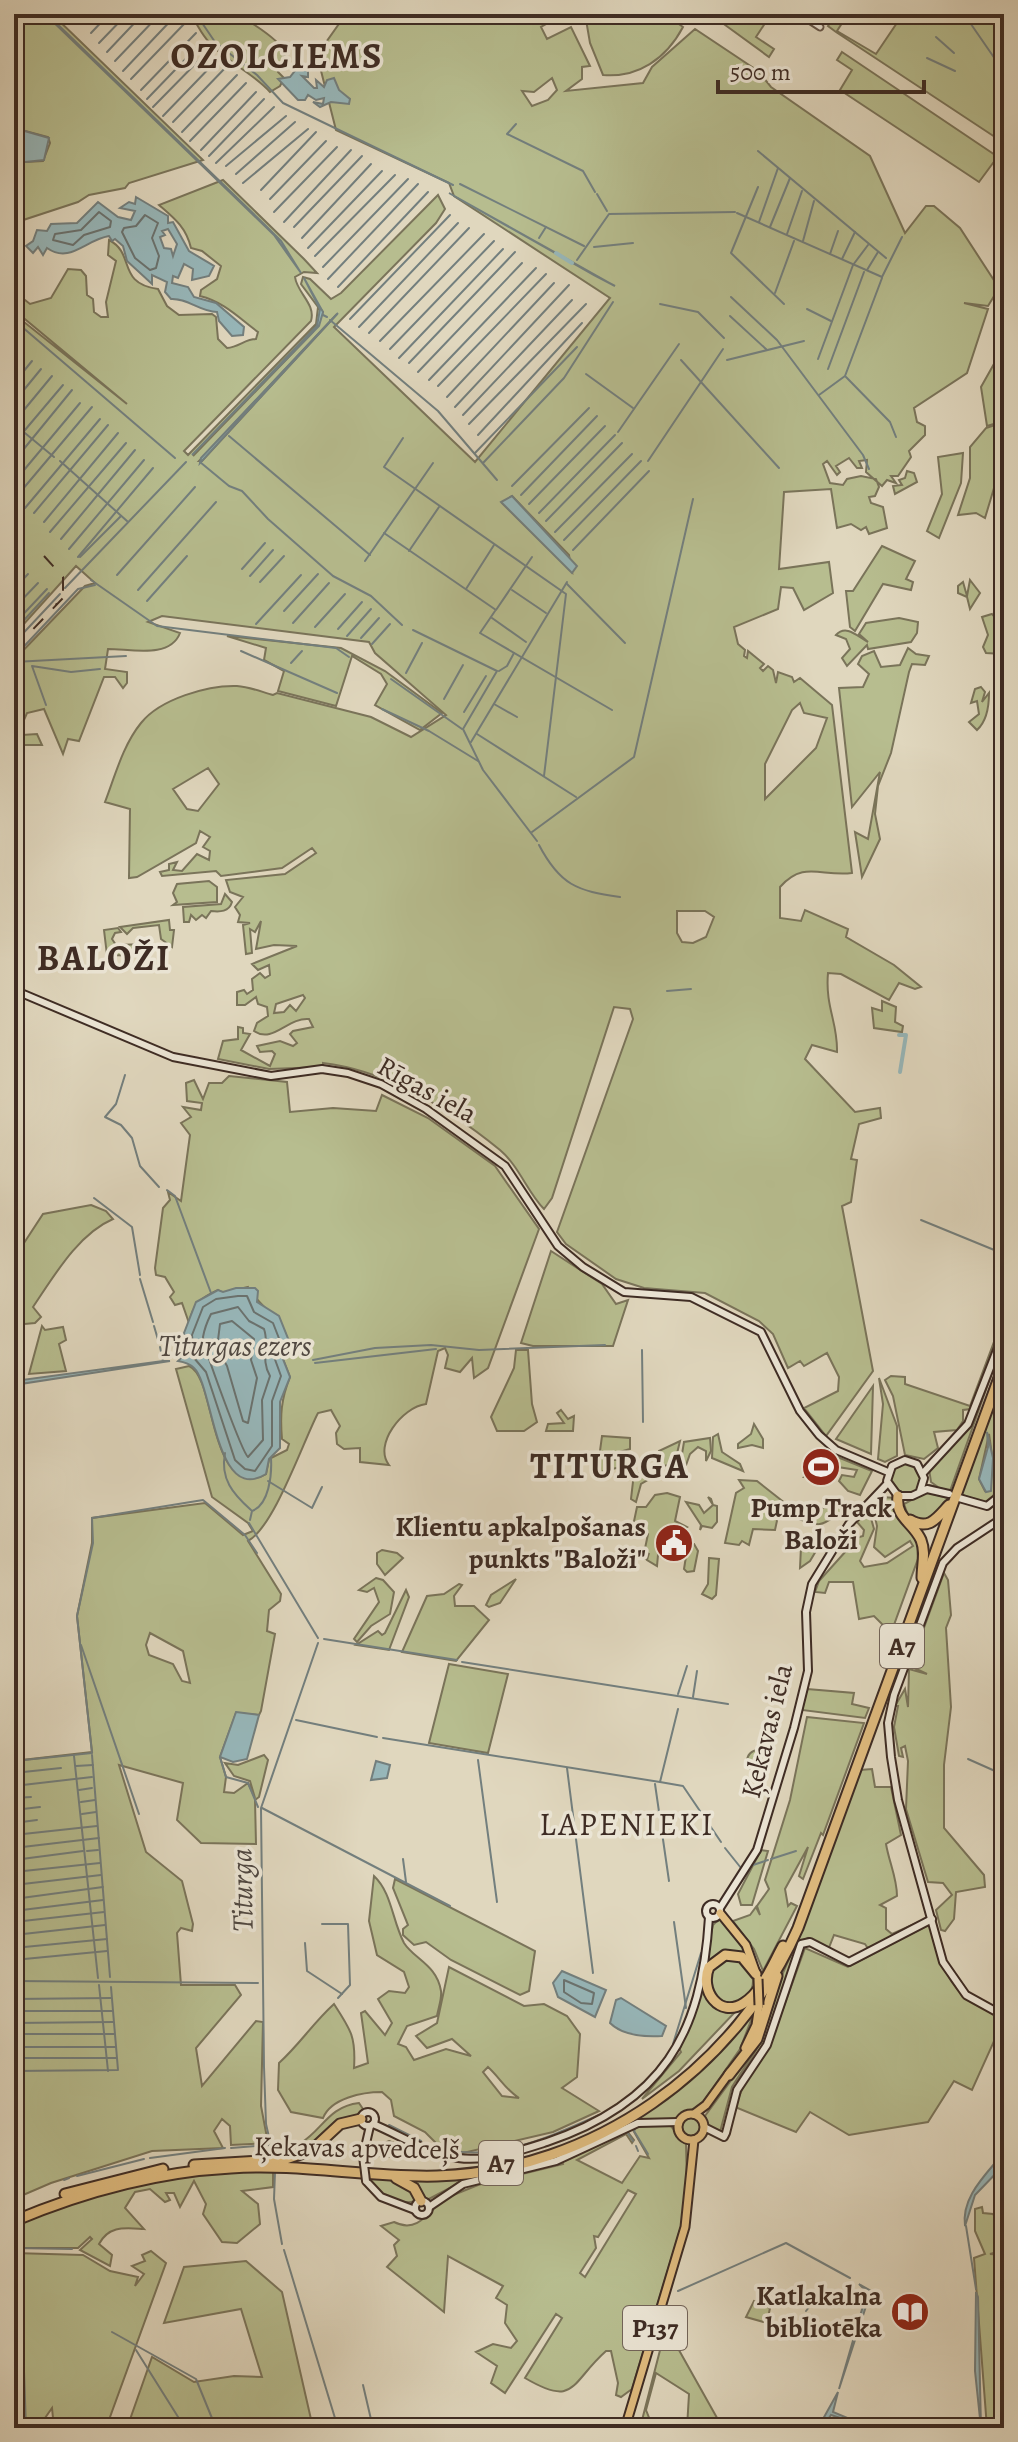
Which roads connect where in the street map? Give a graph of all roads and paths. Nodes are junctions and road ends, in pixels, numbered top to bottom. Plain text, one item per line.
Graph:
1 (800, 14) edge
2 (820, 27) dead end
3 (14, 990) edge
4 (1004, 1332) edge
5 (1004, 1353) edge
6 (1004, 1364) edge
7 (1004, 1390) edge
8 (999, 1440) junction
9 (1004, 1461) edge
10 (921, 1470) junction
11 (888, 1472) junction
12 (924, 1482) junction
13 (1004, 1484) edge
14 (920, 1491) junction
15 (937, 1491) junction
16 (895, 1492) junction
17 (959, 1498) dead end
18 (949, 1500) junction
19 (1000, 1503) edge
20 (989, 1514) junction
21 (1003, 1519) edge
22 (922, 1578) junction
23 (716, 1913) junction
24 (932, 1919) junction
25 (782, 1961) junction
26 (757, 1976) junction
27 (754, 1995) junction
28 (1004, 2016) edge
29 (729, 2075) junction
30 (706, 2105) junction
31 (694, 2114) junction
32 (369, 2123) junction
33 (678, 2124) junction
34 (703, 2128) junction
35 (690, 2140) junction
36 (283, 2160) junction
37 (389, 2175) junction
38 (421, 2205) junction
39 (14, 2218) edge
40 (625, 2428) edge

1 - 2 street
3 - 11 main road, Rīgas iela
4 - 10 main road
5 - 18 highway, A7
6 - 25 highway, Ķekavas apvedceļš / A7
7 - 8 main road
8 - 9 main road
8 - 19 main road
10 - 11 main road
10 - 12 main road
11 - 16 main road
12 - 14 main road
12 - 15 main road
13 - 19 main road
14 - 15 main road
14 - 16 main road
15 - 18 main road
16 - 18 highway
16 - 22 highway
16 - 23 main road, Ķekavas iela
17 - 20 main road
18 - 22 highway, A7
19 - 20 main road
20 - 21 main road
20 - 24 main road
22 - 27 highway, A7
23 - 26 main road
23 - 32 main road
24 - 28 main road
24 - 34 main road
25 - 29 highway
25 - 37 highway, Ķekavas apvedceļš / A7
26 - 27 highway
26 - 29 main road, bridge
27 - 36 highway, Ķekavas apvedceļš / A7
29 - 30 main road
30 - 31 main road
30 - 34 main road
31 - 33 main road
31 - 34 main road
32 - 36 highway
32 - 38 main road, bridge
33 - 35 main road
33 - 38 main road
34 - 35 main road
35 - 40 main road, P137
36 - 39 highway, Ķekavas apvedceļš / A7
37 - 38 highway
37 - 39 highway, Ķekavas apvedceļš / A7

